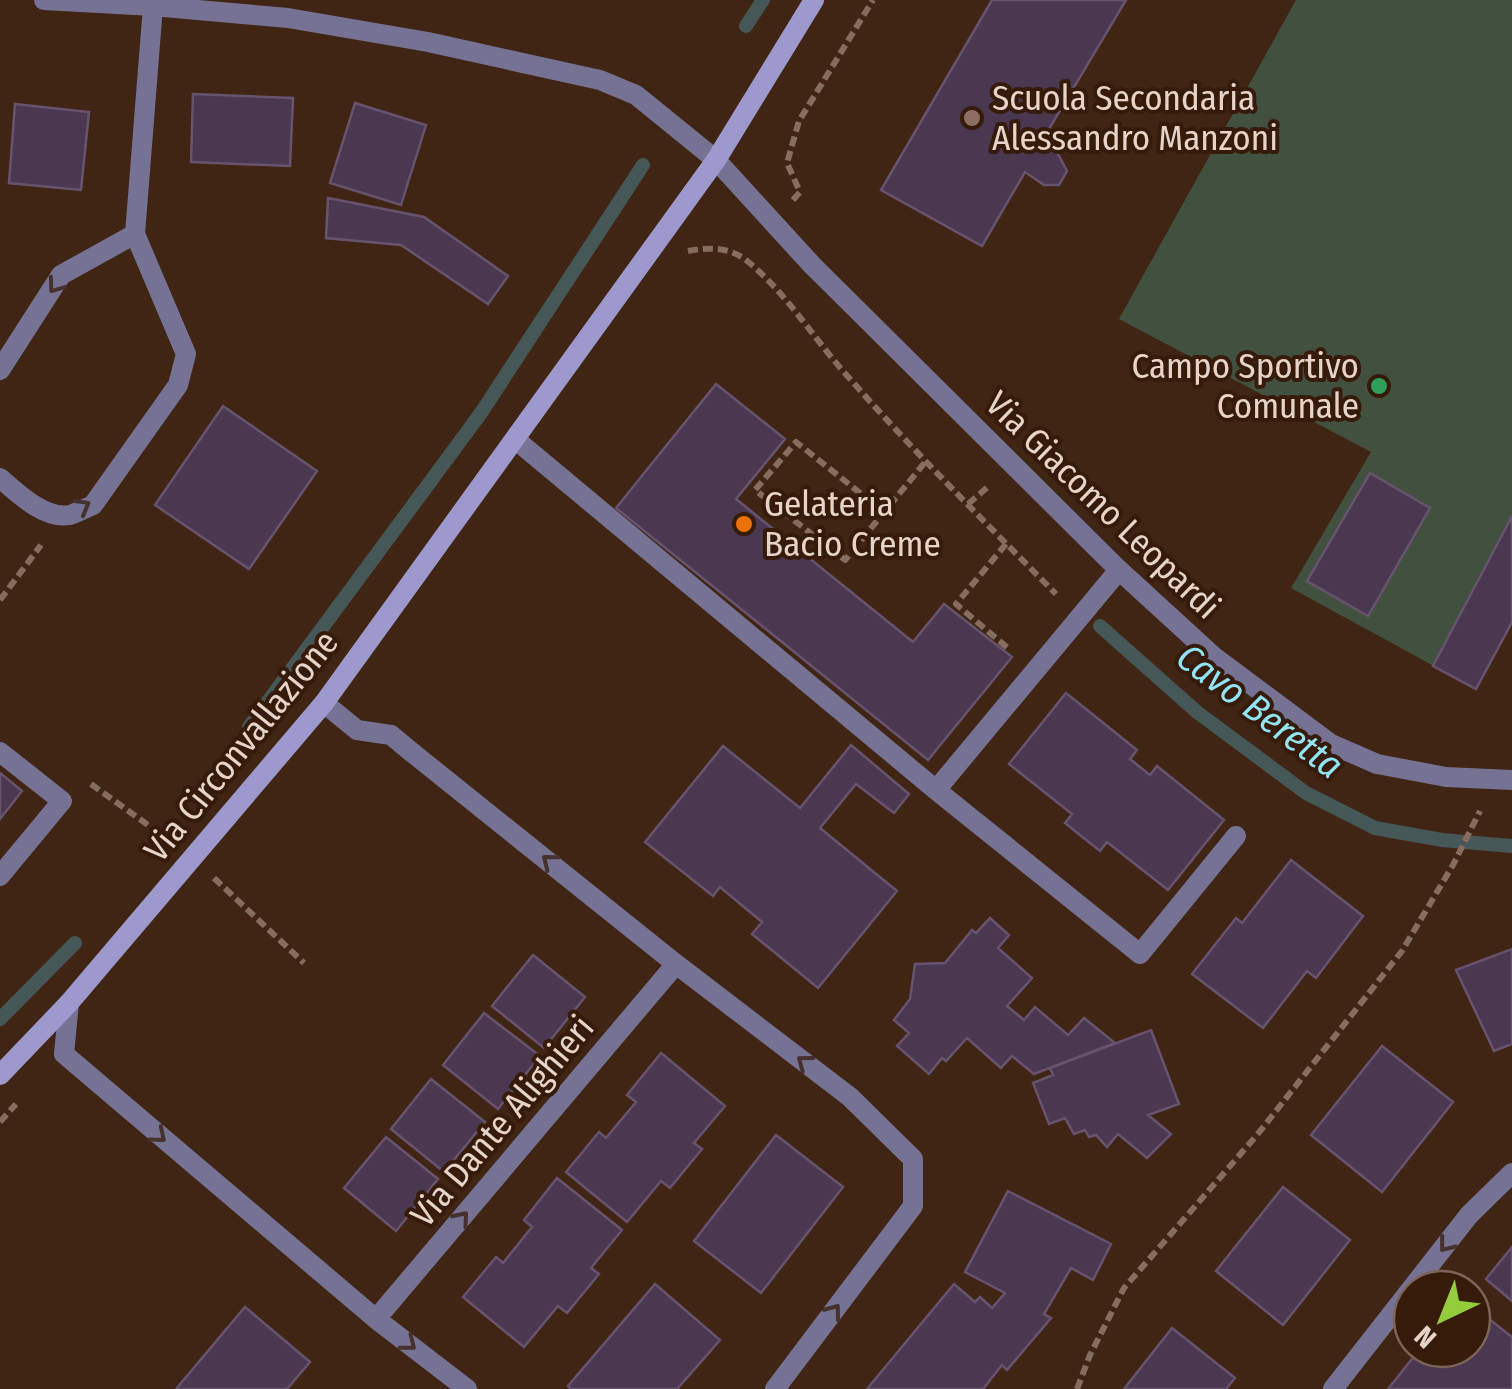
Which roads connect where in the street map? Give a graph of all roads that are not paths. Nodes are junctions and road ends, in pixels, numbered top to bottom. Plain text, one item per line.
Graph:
1 (44, 0) edge
2 (814, 0) edge
3 (152, 6) junction
4 (716, 160) junction
5 (136, 234) junction
6 (0, 370) edge
7 (514, 442) junction
8 (0, 478) edge
9 (1118, 570) junction
10 (324, 703) junction
11 (0, 752) edge
12 (1512, 780) edge
13 (936, 790) junction
14 (1236, 836) dead end
15 (0, 876) edge
16 (676, 964) junction
17 (69, 1004) junction
18 (0, 1075) edge
19 (1512, 1173) edge
20 (376, 1319) junction
21 (466, 1389) edge
22 (775, 1389) edge
23 (1333, 1389) edge

1 - 3 street, Via Giacomo Leopardi
2 - 4 street, Via Circonvallazione
3 - 4 street, Via Giacomo Leopardi
3 - 5 street
4 - 7 street, Via Circonvallazione
4 - 9 street, Via Giacomo Leopardi
5 -> 6 street
8 -> 5 street
7 - 10 street, Via Circonvallazione
7 - 13 street
9 - 12 street, Via Giacomo Leopardi
9 - 13 street
16 -> 10 street
10 - 17 street, Via Circonvallazione
11 - 15 street
13 - 14 street
20 -> 16 street, Via Dante Alighieri
22 -> 16 street
17 - 18 street, Via Circonvallazione
17 -> 20 street
19 -> 23 street
20 -> 21 street

